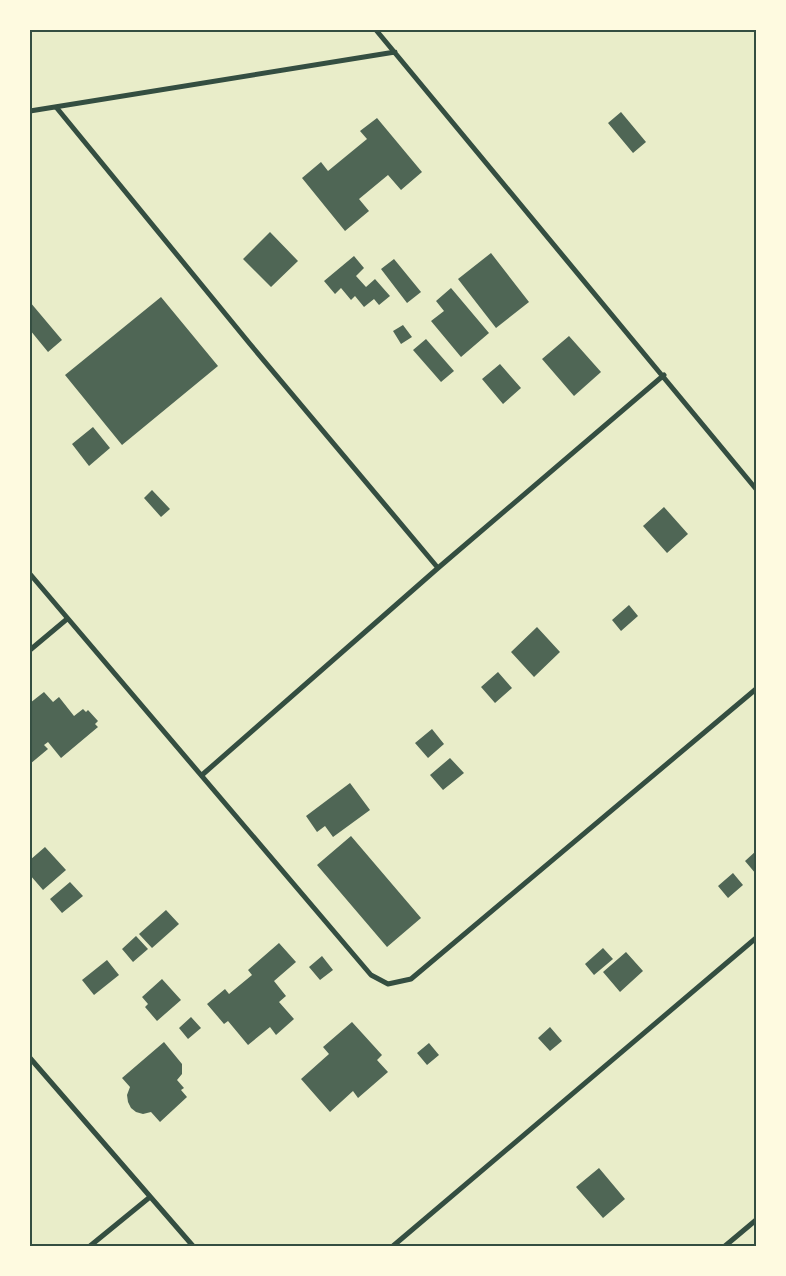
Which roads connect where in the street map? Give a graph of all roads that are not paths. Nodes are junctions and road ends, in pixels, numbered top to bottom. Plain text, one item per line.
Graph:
1 (376, 30) edge
2 (395, 52) junction
3 (56, 107) junction
4 (30, 111) edge
5 (664, 376) junction
6 (756, 488) edge
7 (438, 568) junction
8 (30, 574) edge
9 (67, 619) junction
10 (30, 650) edge
11 (756, 689) edge
12 (202, 775) junction
13 (756, 938) edge
14 (30, 1058) edge
15 (150, 1197) junction
16 (756, 1220) edge
17 (90, 1246) edge
18 (193, 1246) edge
19 (393, 1246) edge
20 (725, 1246) edge

1 - 2 street
2 - 3 street
2 - 5 street
3 - 4 street
3 - 7 street
5 - 6 street
5 - 7 street
7 - 12 street
8 - 9 street
9 - 10 street
9 - 12 street
11 - 12 street
13 - 19 street
14 - 15 street
15 - 17 street
15 - 18 street
16 - 20 street

